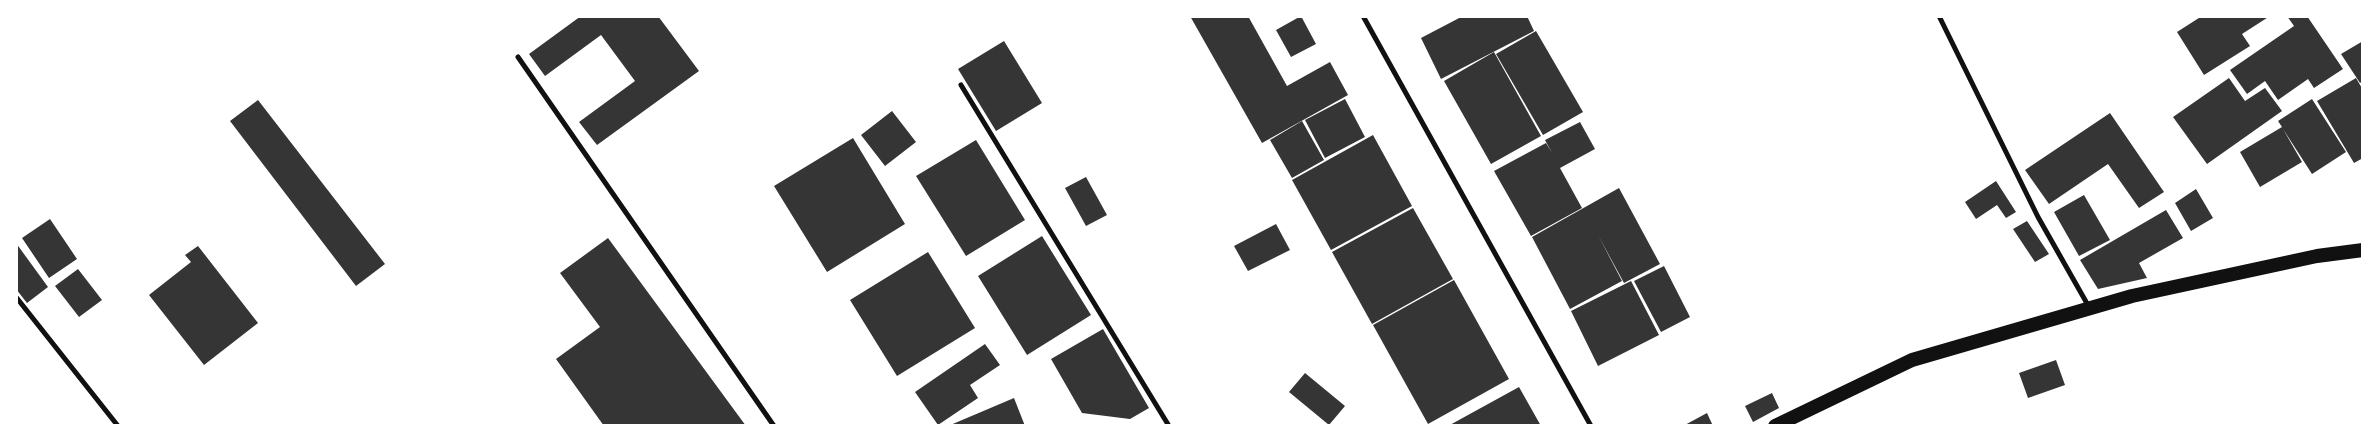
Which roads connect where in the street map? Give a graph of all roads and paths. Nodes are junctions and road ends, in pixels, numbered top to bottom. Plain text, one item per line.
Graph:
1 (1363, 16) edge
2 (1938, 16) edge
3 (518, 57) dead end
4 (962, 85) dead end
5 (2363, 250) edge
6 (16, 297) edge
7 (2090, 308) junction
8 (118, 426) edge
9 (774, 426) edge
10 (1169, 426) edge
11 (1591, 426) edge
12 (1775, 426) edge

1 - 11 street
2 - 7 street
3 - 9 street
4 - 10 street
5 - 7 highway
6 - 8 street
7 - 12 highway

